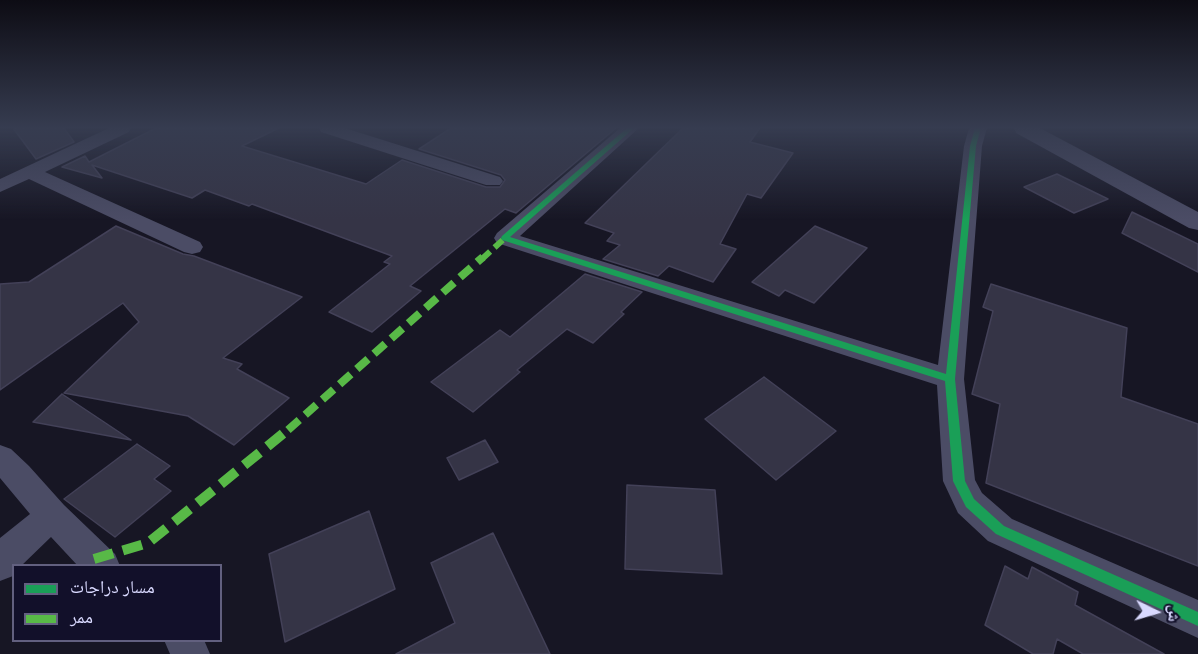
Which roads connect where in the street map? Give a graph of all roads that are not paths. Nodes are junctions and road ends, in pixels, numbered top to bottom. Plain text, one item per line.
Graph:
1 (61, 159) edge
2 (423, 159) edge
3 (596, 159) edge
4 (972, 159) edge
5 (1080, 159) edge
6 (31, 173) junction
7 (493, 181) dead end
8 (0, 186) edge
9 (1198, 222) edge
10 (192, 247) dead end
11 (950, 379) junction
12 (0, 458) edge
13 (52, 516) junction
14 (0, 564) edge
15 (100, 564) edge
16 (1198, 620) edge

1 - 6 street
2 - 7 street
3 - 11 street
4 - 11 street
5 - 9 street
6 - 8 street
6 - 10 street
11 - 16 street
12 - 13 street
13 - 14 street
13 - 15 street

